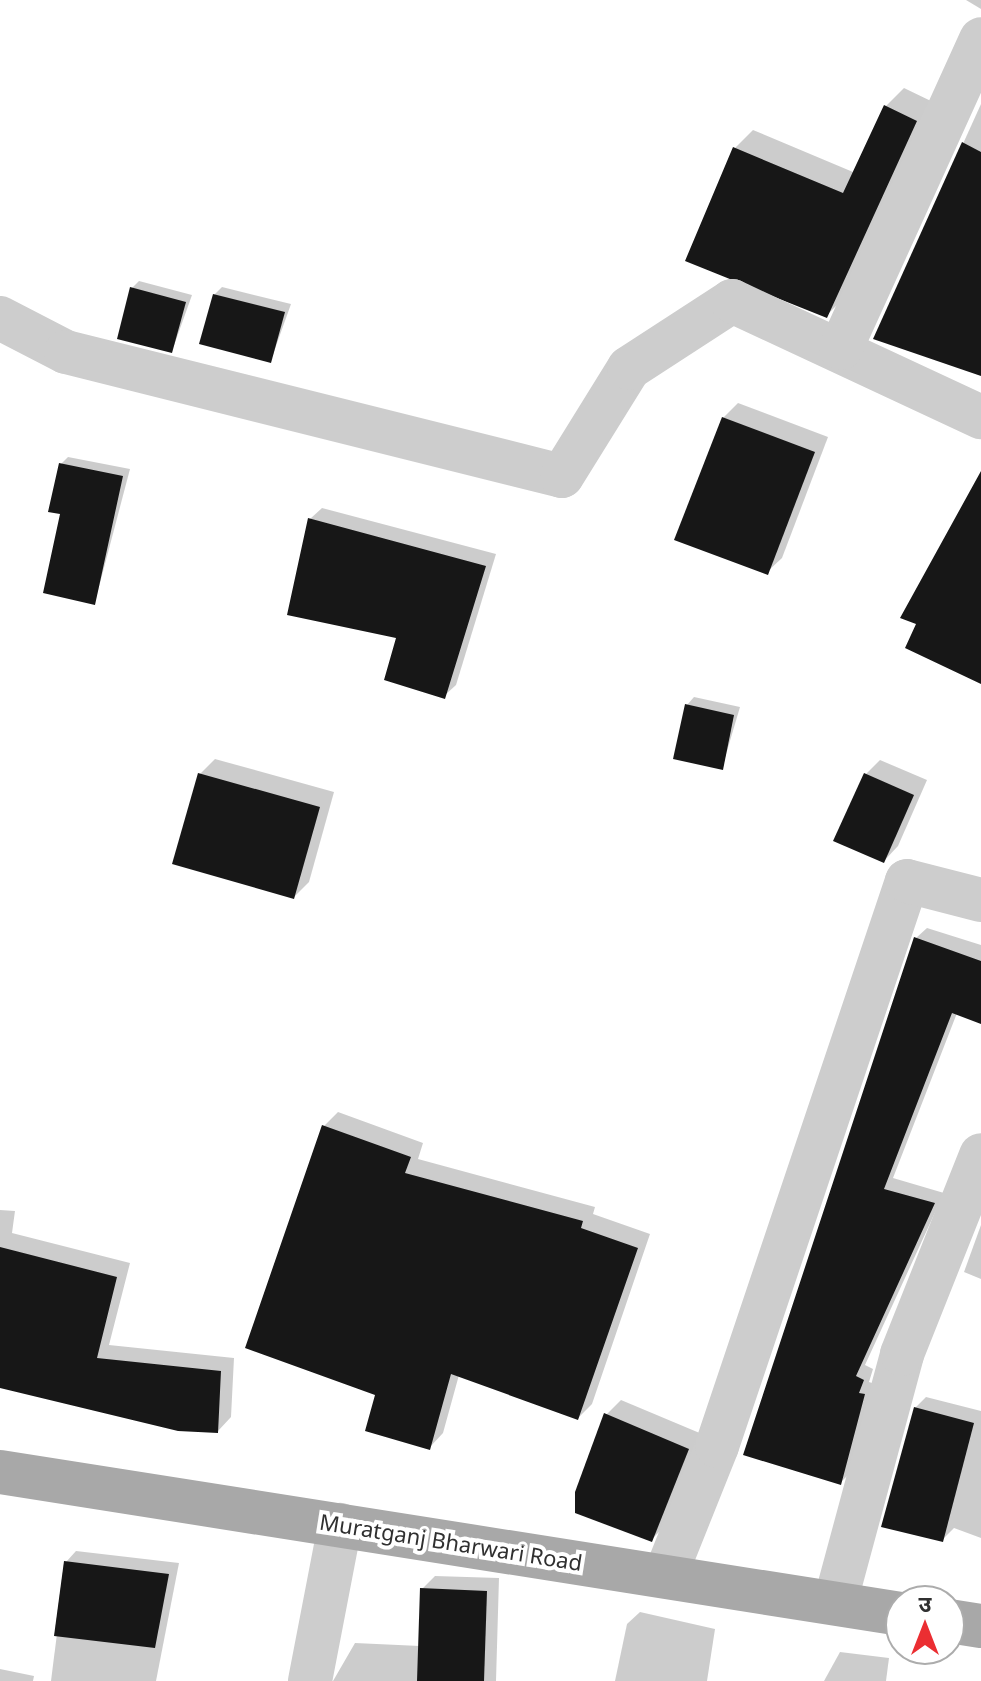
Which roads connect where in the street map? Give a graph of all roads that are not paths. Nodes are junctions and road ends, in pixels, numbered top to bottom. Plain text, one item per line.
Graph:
1 (981, 39) edge
2 (0, 318) edge
3 (841, 348) junction
4 (981, 417) edge
5 (981, 900) edge
6 (981, 1155) edge
7 (0, 1472) edge
8 (340, 1525) junction
9 (665, 1576) junction
10 (835, 1603) junction
11 (885, 1611) edge
12 (310, 1681) edge

1 - 3 street
2 - 3 street
3 - 4 street
5 - 9 street
6 - 10 street
7 - 8 main road, Muratganj Bharwari Road
8 - 9 main road, Muratganj Bharwari Road
8 - 12 street
9 - 10 main road, Muratganj Bharwari Road
10 - 11 main road, Muratganj Bharwari Road

